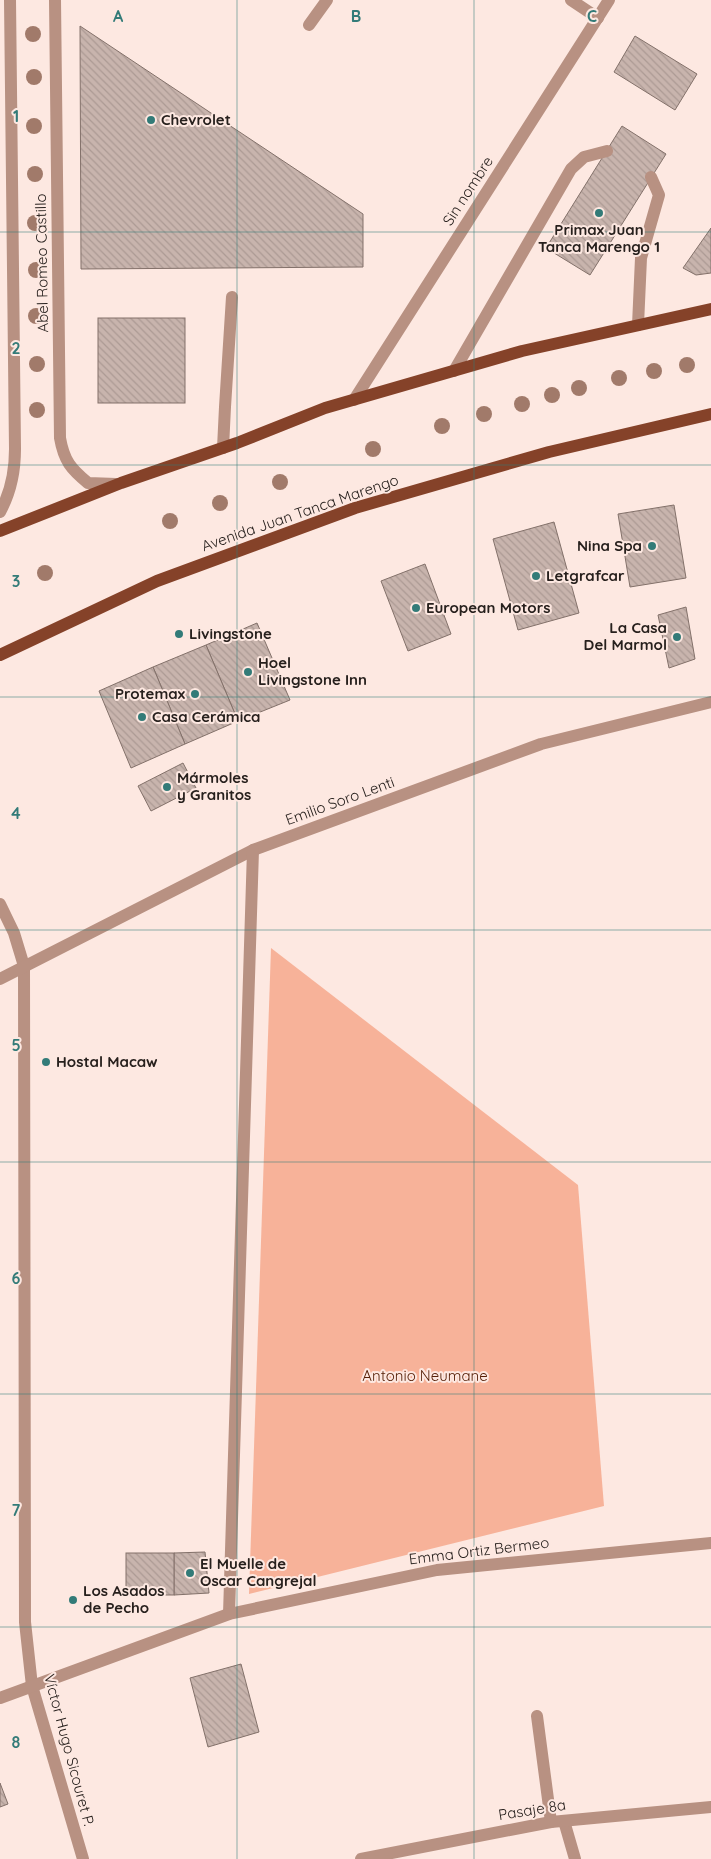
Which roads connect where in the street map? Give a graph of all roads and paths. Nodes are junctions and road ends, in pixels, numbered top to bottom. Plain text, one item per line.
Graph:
1 (10, 0) edge
2 (55, 0) edge
3 (327, 0) edge
4 (571, 0) edge
5 (609, 0) edge
6 (598, 18) junction
7 (310, 25) dead end
8 (607, 151) dead end
9 (651, 177) dead end
10 (232, 297) dead end
11 (711, 309) edge
12 (638, 325) junction
13 (454, 371) junction
14 (354, 400) junction
15 (711, 414) edge
16 (223, 448) junction
17 (121, 483) junction
18 (0, 512) edge
19 (0, 531) edge
20 (0, 656) edge
21 (711, 702) edge
22 (253, 850) junction
23 (0, 904) edge
24 (24, 966) junction
25 (0, 980) edge
26 (711, 1543) edge
27 (229, 1614) junction
28 (32, 1686) junction
29 (0, 1698) edge
30 (536, 1716) dead end
31 (711, 1807) edge
32 (564, 1821) junction
33 (551, 1822) junction
34 (83, 1859) edge
35 (361, 1859) edge
36 (575, 1859) edge

1 - 18 street, Abel Romeo Castillo
2 - 17 street, Abel Romeo Castillo
3 - 7 street
4 - 6 street
5 - 6 street, Sin nombre
6 - 14 street, Sin nombre
8 - 13 street
9 - 12 street
10 - 16 street
11 - 12 main road
12 - 13 main road
13 - 14 main road
14 - 16 main road
15 - 20 main road, Avenida Juan Tanca Marengo
16 - 17 main road
17 - 19 main road
21 - 22 street, Emilio Soro Lenti
22 - 24 street, Emilio Soro Lenti
22 - 27 street
23 - 24 street, Víctor Hugo Sicouret P.
24 - 25 street, Emilio Soro Lenti
24 - 28 street, Víctor Hugo Sicouret P.
26 - 27 street, Emma Ortiz Bermeo
27 - 28 street, Emma Ortiz Bermeo
28 - 29 street, Emma Ortiz Bermeo
28 - 34 street, Víctor Hugo Sicouret P.
30 - 33 street
31 - 32 street, Pasaje 8a
32 - 33 street, Pasaje 8a
32 - 36 street
33 - 35 street, Pasaje 8a

